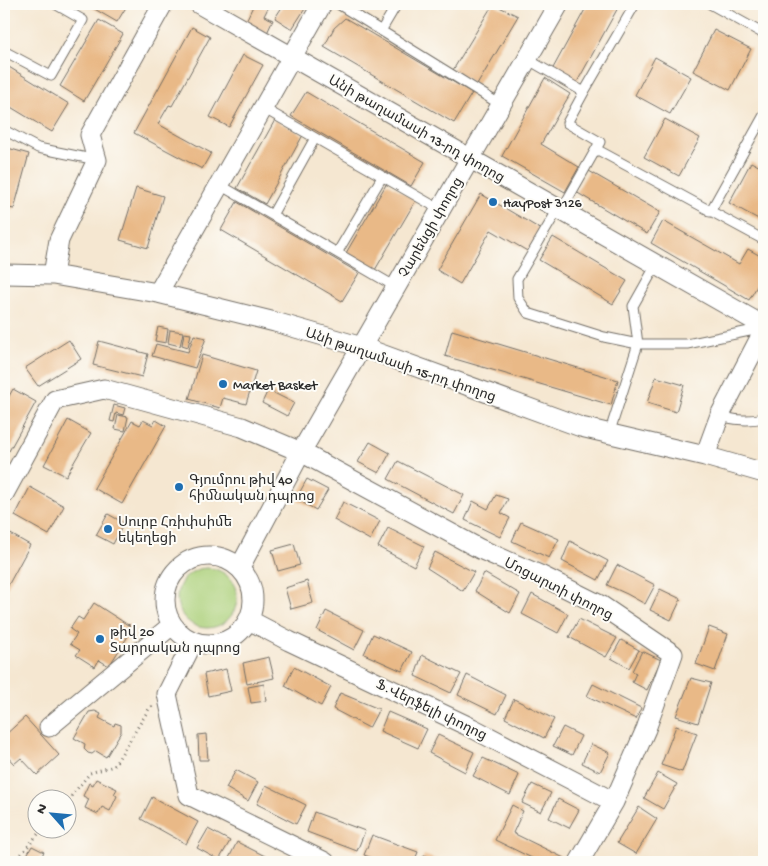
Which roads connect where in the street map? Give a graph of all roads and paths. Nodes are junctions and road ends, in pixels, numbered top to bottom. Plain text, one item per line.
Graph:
1 (55, 4) edge
2 (163, 4) edge
3 (199, 4) edge
4 (322, 4) edge
5 (338, 4) edge
6 (397, 4) edge
7 (559, 4) edge
8 (630, 4) edge
9 (710, 4) edge
10 (381, 31) junction
11 (764, 34) edge
12 (4, 50) edge
13 (292, 57) junction
14 (527, 59) junction
15 (584, 92) junction
16 (501, 105) junction
17 (263, 108) junction
18 (764, 115) edge
19 (4, 130) edge
20 (315, 138) junction
21 (596, 149) junction
22 (470, 158) junction
23 (97, 160) junction
24 (382, 177) junction
25 (220, 185) junction
26 (441, 210) junction
27 (560, 210) junction
28 (710, 212) junction
29 (272, 215) junction
30 (764, 240) edge
31 (336, 253) junction
32 (656, 265) junction
33 (4, 274) edge
34 (54, 275) junction
35 (396, 287) junction
36 (158, 293) junction
37 (764, 328) edge
38 (638, 344) junction
39 (362, 347) junction
40 (720, 415) junction
41 (764, 418) edge
42 (609, 434) junction
43 (300, 452) junction
44 (704, 456) junction
45 (764, 473) edge
46 (4, 494) edge
47 (240, 567) junction
48 (249, 620) junction
49 (172, 625) junction
50 (194, 642) junction
51 (168, 694) junction
52 (48, 727) dead end
53 (78, 788) edge
54 (614, 802) junction
55 (35, 838) edge
56 (15, 862) edge
57 (325, 862) edge
58 (579, 862) edge

1 - 12 lane
2 - 23 street
3 - 13 street, Անի թաղամասի 13-րդ փողոց
4 - 13 street
5 - 10 lane
6 - 10 lane
7 - 14 street, Չարենցի փողոց
8 - 15 lane
9 - 11 lane
10 - 16 lane
13 - 17 street
13 - 22 street, Անի թաղամասի 13-րդ փողոց
14 - 15 lane
14 - 16 street, Չարենցի փողոց
15 - 21 lane
16 - 22 street, Չարենցի փողոց
17 - 20 lane
17 - 25 street
18 - 28 lane
19 - 23 lane
20 - 24 lane
20 - 29 lane
21 - 27 lane
21 - 28 lane
22 - 26 street, Չարենցի փողոց
22 - 27 street, Անի թաղամասի 13-րդ փողոց
23 - 34 street
24 - 26 lane
24 - 31 lane
25 - 29 lane
25 - 36 street
26 - 35 street, Չարենցի փողոց
27 - 32 street, Անի թաղամասի 13-րդ փողոց
27 - 38 lane
28 - 30 lane
29 - 31 lane
31 - 35 lane
32 - 37 street, Անի թաղամասի 13-րդ փողոց
32 - 38 lane
33 - 34 street, Անի թաղամասի 15-րդ փողոց
34 - 36 street, Անի թաղամասի 15-րդ փողոց
35 - 39 street, Չարենցի փողոց
36 - 39 street, Անի թաղամասի 15-րդ փողոց
37 - 38 lane
37 - 40 street
38 - 42 lane
39 - 42 street, Անի թաղամասի 15-րդ փողոց
39 - 43 street, Չարենցի փողոց
40 - 41 lane
40 - 44 street
42 - 44 street, Անի թաղամասի 15-րդ փողոց
43 - 46 street
43 - 47 street, Չարենցի փողոց
43 - 54 street, Մոցարտի փողոց
44 - 45 street, Անի թաղամասի 15-րդ փողոց
47 - 48 street
47 - 49 street
48 - 50 street
48 - 54 street, Ֆ.Վերֆելի փողոց
49 - 50 street
49 - 52 street
50 - 51 street
51 - 53 path
51 - 57 street
54 - 58 street
55 - 56 path

